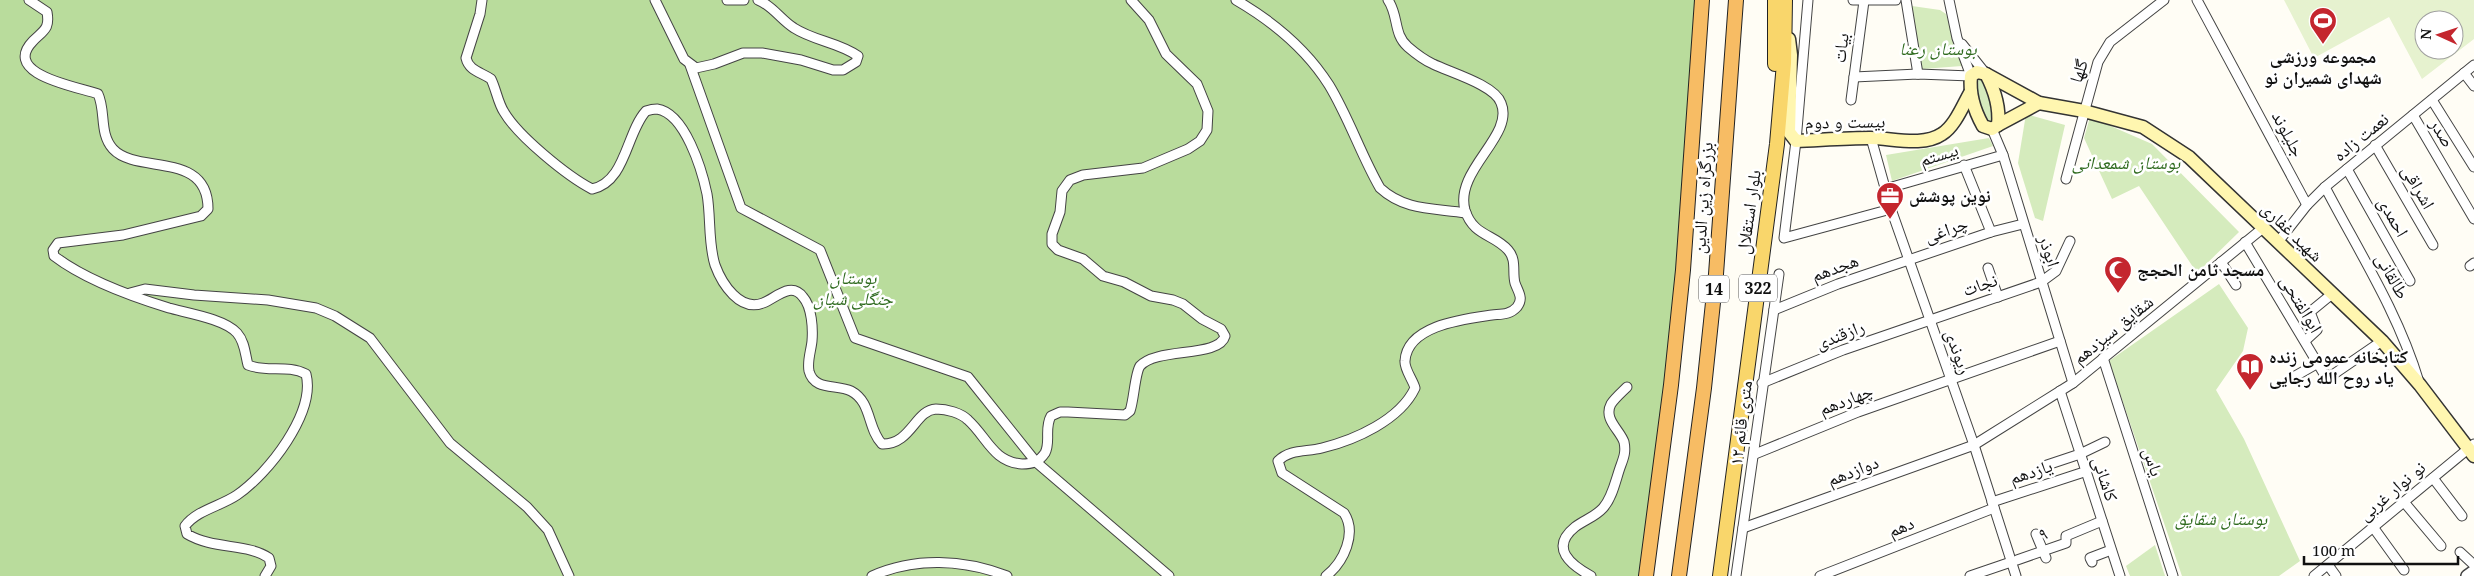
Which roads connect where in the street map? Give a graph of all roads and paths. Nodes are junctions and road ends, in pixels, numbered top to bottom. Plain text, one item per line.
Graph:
1 (29, 0) edge
2 (482, 0) edge
3 (655, 0) edge
4 (727, 0) edge
5 (744, 0) edge
6 (758, 0) edge
7 (1131, 0) edge
8 (1236, 0) edge
9 (1388, 0) edge
10 (1702, 0) edge
11 (1736, 0) edge
12 (1775, 0) edge
13 (1786, 0) edge
14 (1808, 0) edge
15 (1853, 0) edge
16 (1896, 0) edge
17 (1906, 0) edge
18 (1949, 0) edge
19 (2164, 0) edge
20 (2197, 0) edge
21 (1864, 1) edge
22 (1785, 16) junction
23 (1957, 38) junction
24 (690, 64) junction
25 (2474, 65) edge
26 (2464, 73) junction
27 (1918, 74) junction
28 (1986, 74) junction
29 (1971, 76) junction
30 (1854, 77) junction
31 (2474, 86) edge
32 (1970, 92) junction
33 (1851, 100) dead end
34 (2432, 100) junction
35 (2039, 103) junction
36 (2084, 111) junction
37 (2413, 116) junction
38 (1995, 127) junction
39 (1870, 138) junction
40 (1796, 141) junction
41 (2376, 146) junction
42 (2003, 155) junction
43 (1964, 164) junction
44 (2474, 167) edge
45 (2347, 169) junction
46 (2066, 179) dead end
47 (2325, 187) junction
48 (1885, 189) junction
49 (2307, 205) junction
50 (1891, 209) junction
51 (1466, 212) junction
52 (2474, 219) edge
53 (2023, 224) junction
54 (2263, 228) junction
55 (1991, 232) junction
56 (2070, 241) dead end
57 (2245, 242) junction
58 (2278, 242) junction
59 (2433, 245) dead end
60 (1908, 260) junction
61 (2221, 262) junction
62 (1988, 268) dead end
63 (1779, 274) dead end
64 (2410, 281) dead end
65 (2041, 282) junction
66 (2236, 285) dead end
67 (130, 293) junction
68 (2332, 294) junction
69 (1998, 296) junction
70 (1774, 310) junction
71 (1930, 320) junction
72 (2060, 341) junction
73 (2305, 341) junction
74 (2382, 341) junction
75 (2103, 358) junction
76 (2318, 363) junction
77 (2290, 379) dead end
78 (1951, 380) junction
79 (1762, 383) junction
80 (2073, 383) junction
81 (2420, 384) junction
82 (1627, 387) dead end
83 (2060, 391) junction
84 (2105, 442) dead end
85 (1974, 445) junction
86 (2472, 450) edge
87 (1754, 454) junction
88 (2080, 454) junction
89 (1036, 462) junction
90 (2044, 466) dead end
91 (2081, 473) dead end
92 (2433, 478) junction
93 (2404, 502) junction
94 (1993, 505) junction
95 (2462, 516) dead end
96 (2102, 521) junction
97 (1743, 528) junction
98 (2373, 528) junction
99 (2036, 534) dead end
100 (2441, 546) dead end
101 (2111, 550) junction
102 (2460, 552) dead end
103 (2044, 555) junction
104 (2014, 561) junction
105 (2092, 562) dead end
106 (2328, 565) junction
107 (2474, 565) edge
108 (2404, 570) dead end
109 (2474, 570) edge
110 (265, 576) edge
111 (568, 576) edge
112 (872, 576) edge
113 (1007, 576) edge
114 (1168, 576) edge
115 (1326, 576) edge
116 (1591, 576) edge
117 (1646, 576) edge
118 (1679, 576) edge
119 (1711, 576) edge
120 (1720, 576) edge
121 (1736, 576) edge
122 (1820, 576) edge
123 (1970, 576) edge
124 (2016, 576) edge
125 (2120, 576) edge
126 (2173, 576) edge
127 (2314, 576) edge
128 (2336, 576) edge
129 (2467, 576) edge

1 - 67 street
2 - 89 street
3 - 24 street
4 - 5 street
6 - 24 street
7 - 89 street
8 - 51 street
9 - 51 street
10 - 117 highway, بزرگراه زین الدین / 14
11 - 118 highway, بزرگراه زین الدین / 14
12 - 119 main road, بلوار استقلال / 322
13 - 22 main road, بلوار استقلال / 322
14 - 40 street
15 - 21 street
16 - 21 street
17 - 27 street
18 - 23 street
19 - 36 street, گلها
20 - 49 street, جلیلوند
21 - 30 street, بیات
22 - 40 main road, بیست و دوم
22 - 120 main road, بلوار استقلال / 322
23 - 28 street
23 - 29 street
24 - 89 street
25 - 26 street, نعمت زاده
26 - 31 street
26 - 34 street, نعمت زاده
27 - 29 street
27 - 30 street
28 - 29 main road
28 - 35 main road, شهید غفاری
28 - 38 main road
29 - 32 main road
30 - 33 street, بیات
32 - 38 main road
32 - 39 main road, بیست و دوم
34 - 37 street, نعمت زاده
34 - 44 street
35 - 36 main road, شهید غفاری
35 - 38 main road
36 - 46 street, گلها
36 - 54 main road, شهید غفاری
37 - 41 street, نعمت زاده
37 - 52 street, صدر
38 - 42 street, ابوذر
39 - 40 main road, بیست و دوم
39 - 48 street, ریوندی
40 - 50 street
41 - 45 street, نعمت زاده
41 - 59 street, اشراقی
42 - 43 street, بیستم
42 - 53 street, ابوذر
43 - 48 street, بیستم
43 - 55 street
45 - 47 street, نعمت زاده
45 - 64 street, احمدی
47 - 49 street, نعمت زاده
47 - 81 street, طالقانی
48 - 50 street, ریوندی
49 - 58 street, نعمت زاده
50 - 60 street, ریوندی
51 - 115 street
53 - 55 street, چراغی
53 - 65 street, ابوذر
54 - 57 street, شقایق سیزدهم
54 - 58 main road, شهید غفاری
55 - 60 street, چراغی
56 - 65 street
57 - 61 street, شقایق سیزدهم
57 - 73 street, ابوالفتحی
58 - 68 main road, شهید غفاری
60 - 70 street, هجدهم
60 - 71 street, ریوندی
61 - 66 street
61 - 75 street, شقایق سیزدهم
62 - 69 street
63 - 70 street, ۱۲ متری قائم
65 - 69 street, نجات
65 - 72 street, ابوذر
67 - 110 street
67 - 111 street
68 - 73 street
68 - 74 main road, شهید غفاری
69 - 71 street, نجات
70 - 79 street, ۱۲ متری قائم
71 - 78 street, ریوندی
71 - 79 street, رازقندی
72 - 78 street, چهاردهم
72 - 80 street, ابوذر
73 - 76 street, ابوالفتحی
74 - 76 street, ابوالفتحی
74 - 81 main road, شهید غفاری
75 - 80 street, شقایق سیزدهم
75 - 126 street, یاس
76 - 77 street
78 - 85 street, ریوندی
78 - 87 street, چهاردهم
79 - 87 street, ۱۲ متری قائم
80 - 83 street, شقایق سیزدهم
81 - 86 main road, شهید غفاری
82 - 116 street
83 - 85 street, شقایق سیزدهم
83 - 88 street, کاشانی
84 - 88 street
85 - 94 street, ریوندی
85 - 97 street, دوازدهم
86 - 92 street, نو نوار غربی
87 - 97 street, ۱۲ متری قائم
88 - 90 street
88 - 96 street, کاشانی
89 - 114 street
91 - 94 street, یازدهم
92 - 93 street, نو نوار غربی
92 - 95 street
93 - 98 street, نو نوار غربی
93 - 100 street
94 - 104 street, ریوندی
94 - 122 street, دهم
96 - 101 street, کاشانی
96 - 103 street, ۹
97 - 121 street, ۱۲ متری قائم
98 - 106 street, نو نوار غربی
98 - 108 street
99 - 103 street
101 - 105 street
101 - 125 street, کاشانی
102 - 107 street
103 - 104 street, ۹
104 - 123 street, ۹
104 - 124 street, ریوندی
106 - 127 street, نو نوار غربی
106 - 128 street
109 - 129 street
112 - 113 street

